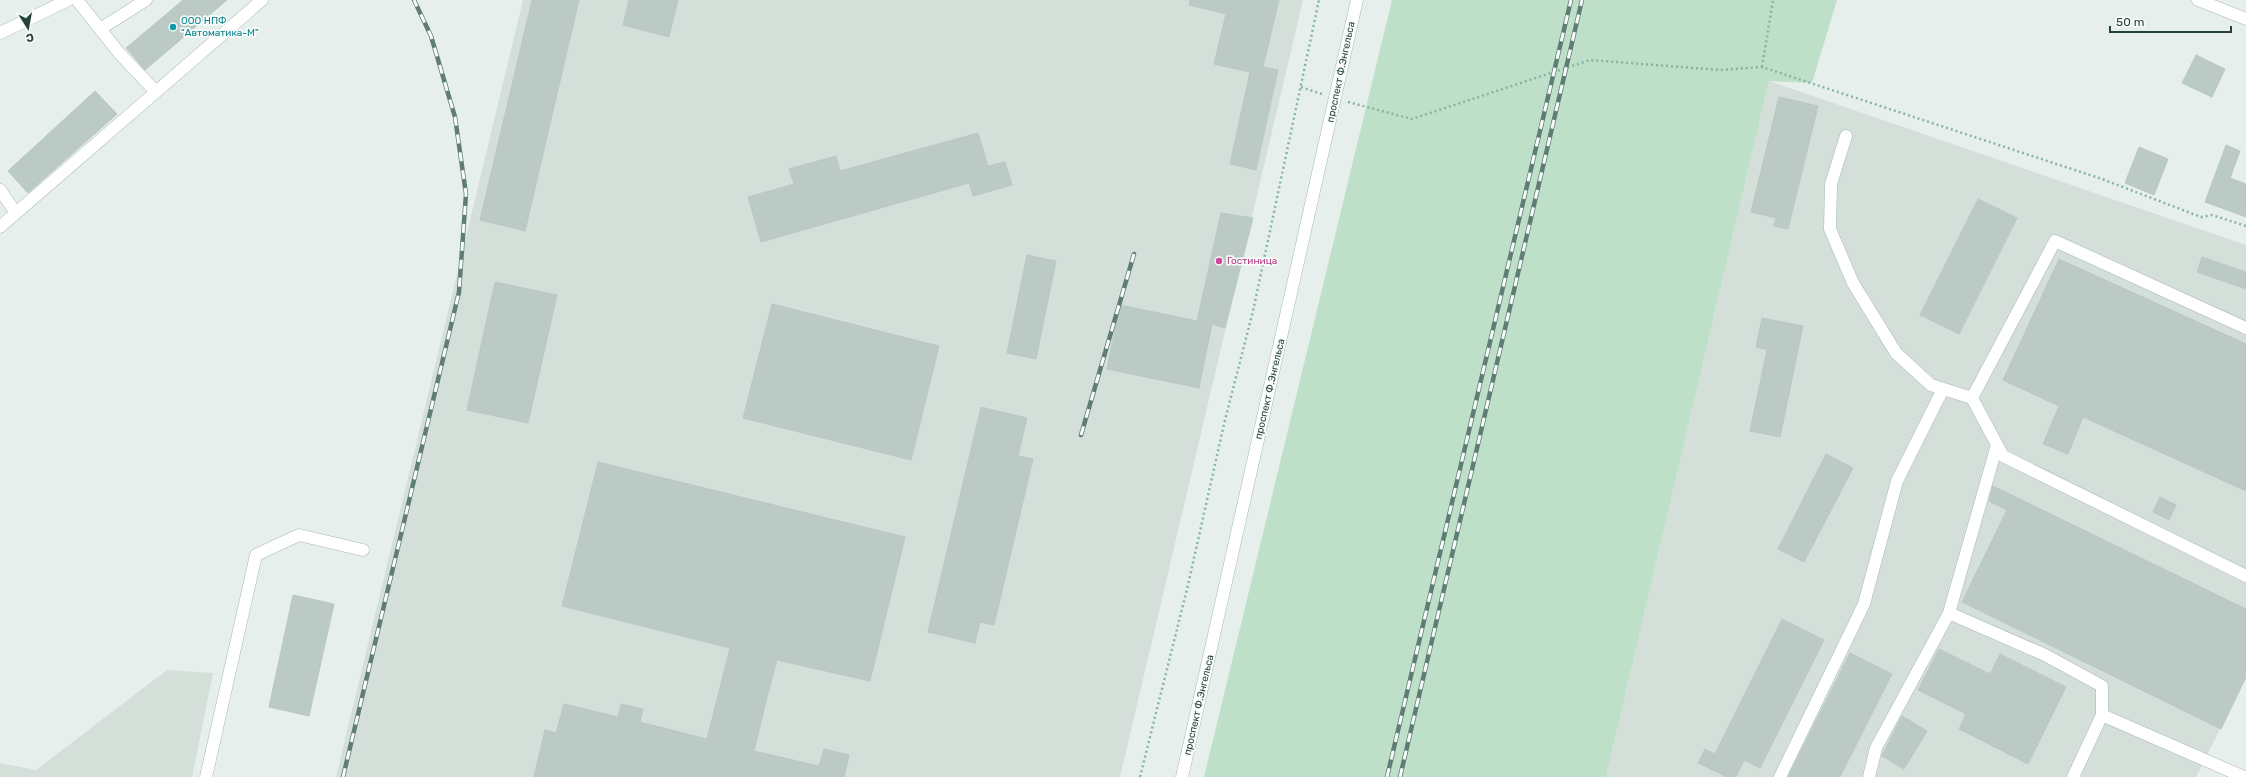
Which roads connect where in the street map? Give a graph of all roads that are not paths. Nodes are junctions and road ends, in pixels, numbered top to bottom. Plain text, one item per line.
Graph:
1 (68, 0) edge
2 (77, 0) edge
3 (146, 0) edge
4 (262, 0) edge
5 (1357, 0) edge
6 (2198, 0) edge
7 (2246, 19) edge
8 (100, 29) junction
9 (0, 33) edge
10 (156, 92) junction
11 (1846, 136) dead end
12 (0, 190) edge
13 (16, 213) junction
14 (0, 227) edge
15 (2246, 328) edge
16 (1943, 389) junction
17 (1972, 398) junction
18 (1997, 445) junction
19 (363, 550) dead end
20 (2246, 576) edge
21 (1949, 613) junction
22 (2102, 715) junction
23 (206, 777) edge
24 (1182, 777) edge
25 (1780, 777) edge
26 (1869, 777) edge
27 (2073, 777) edge
28 (2244, 777) edge

1 - 9 street
2 - 8 street
3 - 8 street
4 - 10 street
5 - 24 street, проспект Ф.Энгельса
6 - 7 street
8 - 10 street
10 - 13 street
11 - 16 street
12 - 13 street
13 - 14 street
15 - 17 street
16 - 17 street
16 - 25 street
17 - 18 street
18 - 20 street
18 - 21 street
19 - 23 street
21 - 22 street
21 - 26 street
22 - 27 street
22 - 28 street

